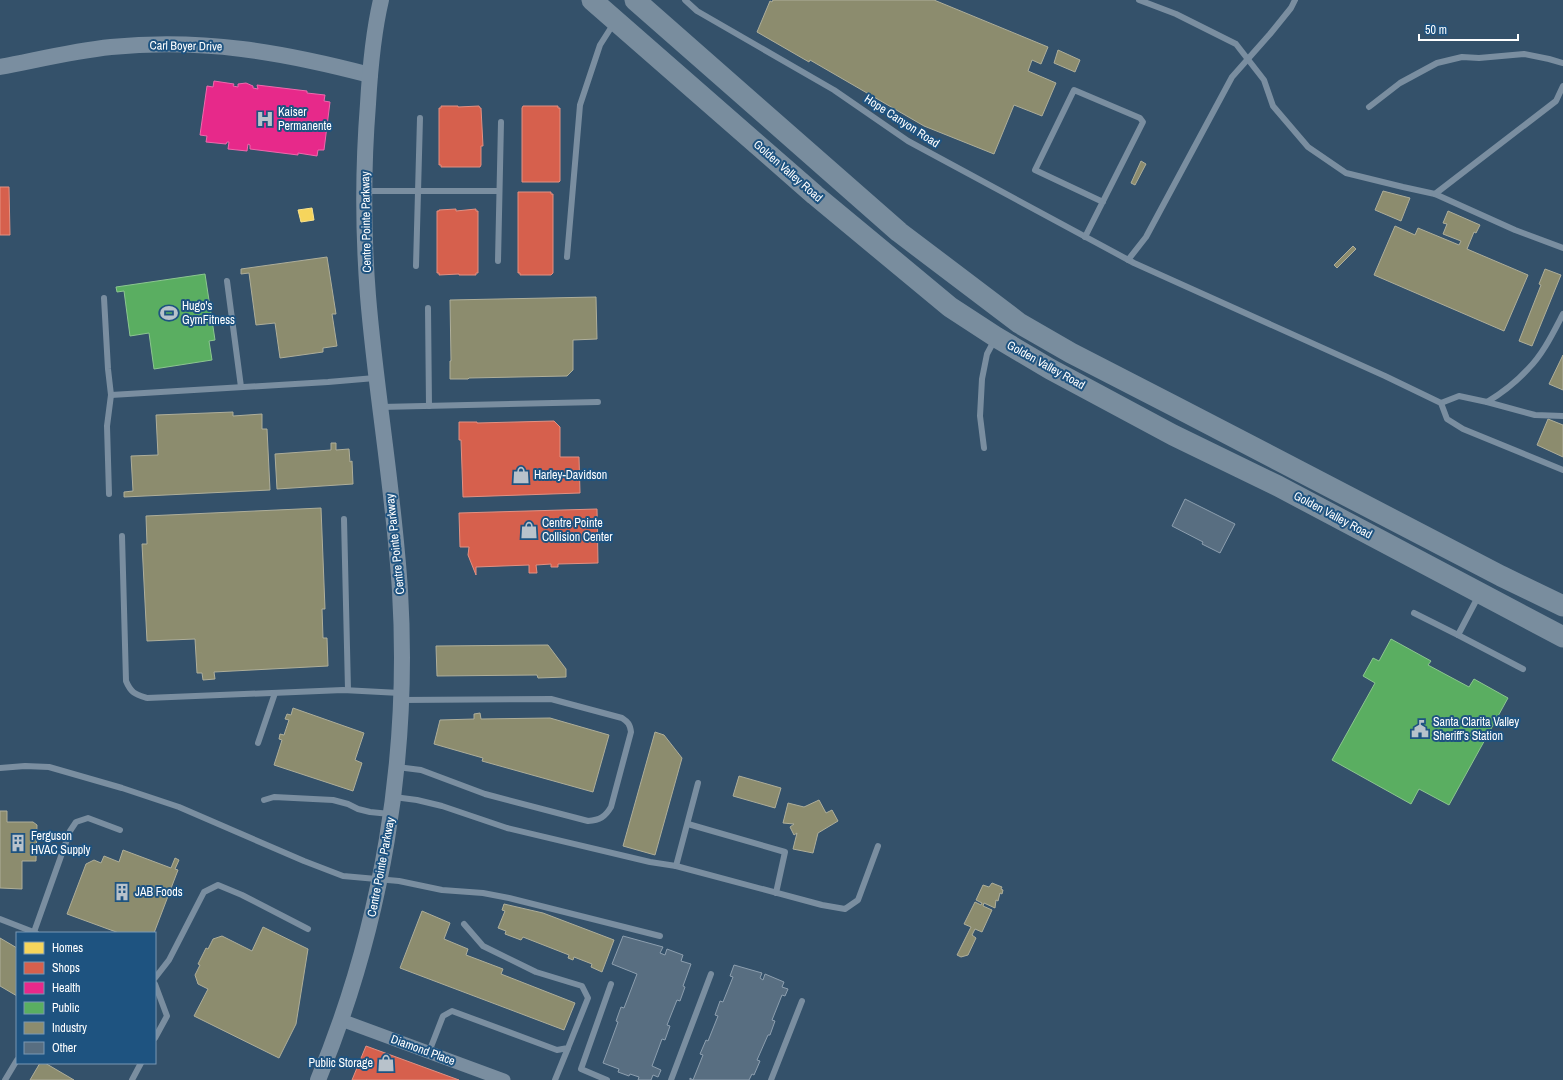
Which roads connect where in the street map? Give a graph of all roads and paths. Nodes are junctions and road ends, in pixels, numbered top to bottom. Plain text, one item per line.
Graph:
1 (381, 0) edge
2 (592, 0) edge
3 (635, 0) edge
4 (685, 0) edge
5 (1139, 0) edge
6 (1295, 0) edge
7 (616, 20) junction
8 (1247, 59) junction
9 (1563, 63) edge
10 (0, 67) edge
11 (370, 75) junction
12 (1563, 86) edge
13 (1369, 107) dead end
14 (420, 118) dead end
15 (501, 122) dead end
16 (364, 191) junction
17 (418, 191) junction
18 (499, 191) junction
19 (1435, 194) junction
20 (1103, 202) junction
21 (1085, 237) junction
22 (1563, 248) edge
23 (567, 258) dead end
24 (498, 261) dead end
25 (1131, 261) junction
26 (416, 266) dead end
27 (227, 281) dead end
28 (104, 298) dead end
29 (428, 308) dead end
30 (1563, 314) edge
31 (996, 337) junction
32 (377, 378) junction
33 (241, 387) junction
34 (111, 395) junction
35 (598, 402) dead end
36 (1487, 402) junction
37 (1441, 403) junction
38 (429, 406) junction
39 (380, 407) junction
40 (1563, 416) edge
41 (984, 448) dead end
42 (1563, 470) edge
43 (108, 494) dead end
44 (344, 518) dead end
45 (122, 536) dead end
46 (1480, 592) junction
47 (1563, 606) edge
48 (1414, 613) dead end
49 (1458, 635) junction
50 (1563, 637) edge
51 (1523, 668) dead end
52 (348, 690) junction
53 (275, 693) junction
54 (402, 697) junction
55 (258, 743) dead end
56 (397, 767) junction
57 (0, 768) edge
58 (698, 783) dead end
59 (394, 797) junction
60 (264, 800) dead end
61 (391, 814) junction
62 (688, 824) junction
63 (120, 830) dead end
64 (878, 846) dead end
65 (676, 866) junction
66 (380, 880) junction
67 (776, 893) junction
68 (0, 919) edge
69 (464, 924) dead end
70 (308, 929) dead end
71 (32, 932) edge
72 (35, 932) edge
73 (660, 936) dead end
74 (711, 974) dead end
75 (156, 977) edge
76 (611, 984) dead end
77 (156, 987) edge
78 (802, 1002) dead end
79 (341, 1020) junction
80 (156, 1036) edge
81 (568, 1048) junction
82 (429, 1052) junction
83 (16, 1062) edge
84 (141, 1064) edge
85 (5, 1080) edge
86 (132, 1080) edge
87 (318, 1080) edge
88 (504, 1080) edge
89 (555, 1080) edge
90 (607, 1080) edge
91 (670, 1080) edge
92 (771, 1080) edge

1 - 11 street, Centre Pointe Parkway
2 - 7 main road, Golden Valley Road
3 - 47 main road, Golden Valley Road
4 - 21 lane, Hope Canyon Road
5 - 8 lane
6 - 8 lane
7 - 23 lane
7 - 31 main road, Golden Valley Road
8 - 19 lane
8 - 25 lane
9 - 13 lane
10 - 11 street, Carl Boyer Drive
11 - 16 street, Centre Pointe Parkway
12 - 19 lane
14 - 17 lane
15 - 18 lane
16 - 17 lane
16 - 32 street, Centre Pointe Parkway
17 - 18 lane
17 - 26 lane
18 - 24 lane
19 - 22 lane
20 - 20 lane
20 - 21 lane
21 - 25 lane, Hope Canyon Road
25 - 37 lane, Hope Canyon Road
27 - 33 lane
28 - 34 lane
29 - 38 lane
30 - 36 lane
31 - 41 lane
31 - 46 main road, Golden Valley Road
32 - 33 lane
32 - 39 street, Centre Pointe Parkway
33 - 34 lane
34 - 43 lane
35 - 38 lane
36 - 37 lane
36 - 40 lane
37 - 42 lane
38 - 39 lane
39 - 54 street, Centre Pointe Parkway
44 - 52 lane
45 - 53 lane
46 - 49 lane
46 - 50 main road, Golden Valley Road
48 - 49 lane
49 - 51 lane
52 - 53 lane
52 - 54 lane
53 - 55 lane
54 - 56 street, Centre Pointe Parkway
54 - 56 lane
56 - 59 street, Centre Pointe Parkway
57 - 66 lane
58 - 62 lane
59 - 61 street, Centre Pointe Parkway
59 - 65 lane
60 - 61 lane
61 - 66 street, Centre Pointe Parkway
62 - 65 lane
62 - 67 lane
63 - 72 lane
64 - 67 lane
65 - 67 lane
66 - 73 lane
66 - 79 street, Centre Pointe Parkway
68 - 71 lane
69 - 81 lane
70 - 75 lane
74 - 91 lane
76 - 90 lane
77 - 80 lane
78 - 92 lane
79 - 82 street, Diamond Place
79 - 87 street, Centre Pointe Parkway
81 - 82 lane
81 - 89 lane
82 - 88 street, Diamond Place
83 - 85 lane
84 - 86 lane

